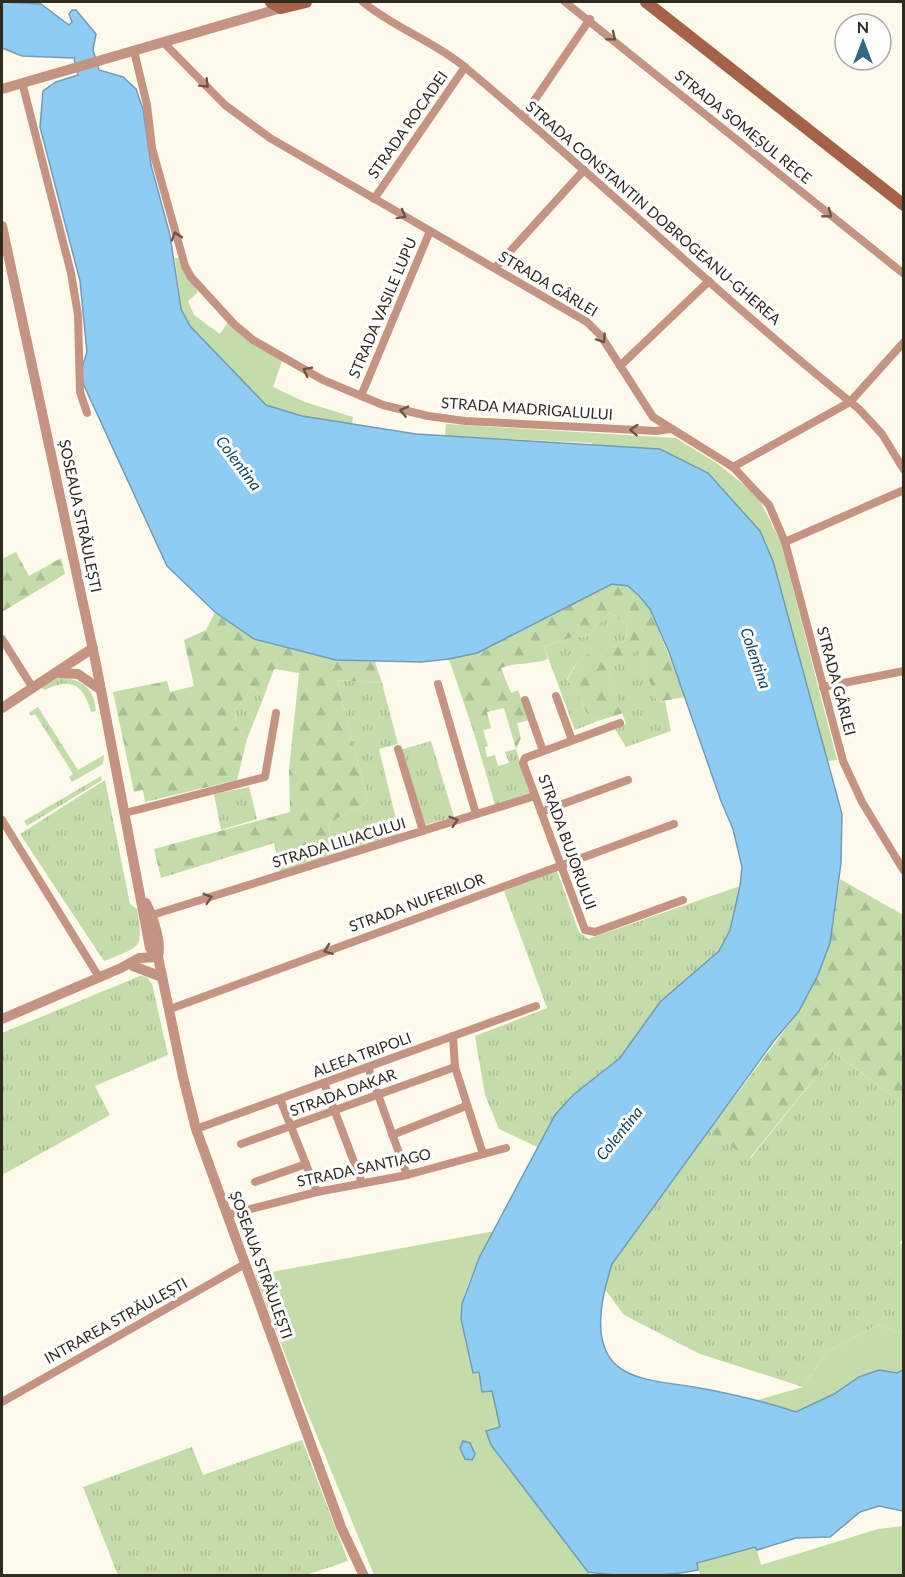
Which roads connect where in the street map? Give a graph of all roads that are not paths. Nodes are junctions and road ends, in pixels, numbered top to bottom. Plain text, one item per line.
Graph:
1 (306, 2) edge
2 (363, 2) edge
3 (565, 2) edge
4 (646, 2) edge
5 (276, 5) edge
6 (590, 19) junction
7 (164, 43) junction
8 (134, 51) junction
9 (465, 67) junction
10 (40, 77) junction
11 (23, 86) junction
12 (2, 89) edge
13 (2, 97) edge
14 (523, 117) junction
15 (584, 170) junction
16 (374, 199) junction
17 (903, 205) edge
18 (2, 226) edge
19 (430, 231) junction
20 (495, 268) junction
21 (903, 274) edge
22 (709, 281) junction
23 (903, 342) edge
24 (620, 366) junction
25 (361, 396) junction
26 (850, 402) junction
27 (87, 413) dead end
28 (670, 429) junction
29 (733, 467) junction
30 (903, 470) edge
31 (903, 490) edge
32 (785, 542) junction
33 (2, 639) edge
34 (93, 648) junction
35 (78, 658) junction
36 (903, 671) edge
37 (54, 675) junction
38 (438, 684) dead end
39 (31, 685) junction
40 (823, 687) junction
41 (101, 690) junction
42 (556, 696) dead end
43 (525, 700) dead end
44 (2, 705) edge
45 (276, 713) dead end
46 (620, 723) dead end
47 (572, 740) junction
48 (398, 749) dead end
49 (543, 751) junction
50 (628, 780) dead end
51 (535, 796) junction
52 (541, 812) junction
53 (125, 813) junction
54 (476, 814) junction
55 (2, 820) edge
56 (674, 824) dead end
57 (423, 831) junction
58 (560, 865) junction
59 (903, 871) edge
60 (141, 895) junction
61 (683, 900) dead end
62 (152, 915) junction
63 (149, 943) junction
64 (158, 957) junction
65 (127, 965) junction
66 (162, 976) junction
67 (99, 977) junction
68 (536, 1005) dead end
69 (170, 1010) junction
70 (2, 1019) edge
71 (453, 1036) junction
72 (368, 1066) junction
73 (455, 1066) junction
74 (324, 1083) junction
75 (379, 1095) junction
76 (279, 1099) junction
77 (466, 1106) junction
78 (334, 1111) junction
79 (291, 1126) junction
80 (196, 1129) junction
81 (392, 1135) junction
82 (241, 1144) dead end
83 (506, 1148) dead end
84 (483, 1154) junction
85 (306, 1164) junction
86 (407, 1175) junction
87 (255, 1182) dead end
88 (362, 1183) junction
89 (317, 1192) junction
90 (227, 1215) junction
91 (245, 1264) junction
92 (2, 1402) edge
93 (364, 1575) edge

1 - 5 main road
2 - 9 street, STRADA CONSTANTIN DOBROGEANU-GHEREA
3 - 6 street, STRADA SOMEȘUL RECE
4 - 17 main road
5 - 7 street
6 - 14 street
6 -> 21 street, STRADA SOMEȘUL RECE
7 - 8 street
7 -> 16 street, STRADA GÂRLEI
8 - 10 street
25 -> 8 street, STRADA MADRIGALULUI
9 - 14 street, STRADA CONSTANTIN DOBROGEANU-GHEREA
9 - 16 street, STRADA ROCADEI
10 - 11 street
10 - 12 street
11 - 13 street
11 - 27 street
14 - 15 street, STRADA CONSTANTIN DOBROGEANU-GHEREA
15 - 20 street
15 - 22 street, STRADA CONSTANTIN DOBROGEANU-GHEREA
16 -> 19 street, STRADA GÂRLEI
18 - 34 street, ȘOSEAUA STRĂULEȘTI
19 - 20 street, STRADA GÂRLEI
19 - 25 street, STRADA VASILE LUPU
20 -> 24 street, STRADA GÂRLEI
22 - 24 street
22 - 26 street, STRADA CONSTANTIN DOBROGEANU-GHEREA
23 - 26 street
24 - 28 street, STRADA GÂRLEI
28 -> 25 street, STRADA MADRIGALULUI
26 - 29 street
26 - 30 street, STRADA CONSTANTIN DOBROGEANU-GHEREA
28 - 29 street, STRADA GÂRLEI
29 - 32 street, STRADA GÂRLEI
31 - 32 street
32 - 40 street, STRADA GÂRLEI
33 - 39 street
34 - 35 street
34 - 41 street, ȘOSEAUA STRĂULEȘTI
35 - 37 street
35 - 39 street
36 - 40 street
37 - 41 street
37 - 44 street
38 - 54 street
39 - 44 street
40 - 59 street, STRADA GÂRLEI
41 - 53 street, ȘOSEAUA STRĂULEȘTI
42 - 47 street
43 - 49 street
45 - 53 street
46 - 47 street, STRADA BUJORULUI
47 - 49 street, STRADA BUJORULUI
48 - 57 street
49 - 51 street, STRADA BUJORULUI
50 - 52 street
51 - 52 street, STRADA BUJORULUI
51 - 54 street, STRADA LILIACULUI
52 - 58 street, STRADA BUJORULUI
53 - 60 street, ȘOSEAUA STRĂULEȘTI
57 -> 54 street, STRADA LILIACULUI
55 - 67 street
56 - 58 street, STRADA NUFERILOR
62 -> 57 street, STRADA LILIACULUI
58 - 61 street, STRADA BUJORULUI
58 -> 69 street, STRADA NUFERILOR
60 - 62 street, ȘOSEAUA STRĂULEȘTI
60 - 63 street, ȘOSEAUA STRĂULEȘTI
62 - 64 street, ȘOSEAUA STRĂULEȘTI
63 - 64 street, ȘOSEAUA STRĂULEȘTI
63 - 65 street
64 - 65 street
64 - 66 street, ȘOSEAUA STRĂULEȘTI
65 - 66 street
65 - 67 street
66 - 69 street, ȘOSEAUA STRĂULEȘTI
67 - 70 street
68 - 71 street, ALEEA TRIPOLI
69 - 80 street, ȘOSEAUA STRĂULEȘTI
71 - 72 street, ALEEA TRIPOLI
71 - 73 street
72 - 74 street, ALEEA TRIPOLI
72 - 75 street
73 - 75 street, STRADA DAKAR
73 - 77 street
74 - 76 street, ALEEA TRIPOLI
74 - 78 street
75 - 78 street, STRADA DAKAR
75 - 81 street
76 - 79 street
76 - 80 street, ALEEA TRIPOLI
77 - 81 street
77 - 84 street
78 - 79 street, STRADA DAKAR
78 - 88 street
79 - 82 street, STRADA DAKAR
79 - 85 street
80 - 90 street, ȘOSEAUA STRĂULEȘTI
81 - 86 street
83 - 84 street, STRADA SANTIAGO
84 - 86 street, STRADA SANTIAGO
85 - 87 street
85 - 89 street
86 - 88 street, STRADA SANTIAGO
88 - 89 street, STRADA SANTIAGO
89 - 90 street, STRADA SANTIAGO
90 - 91 street, ȘOSEAUA STRĂULEȘTI
91 - 92 street, INTRAREA STRĂULEȘTI
91 - 93 street, ȘOSEAUA STRĂULEȘTI

